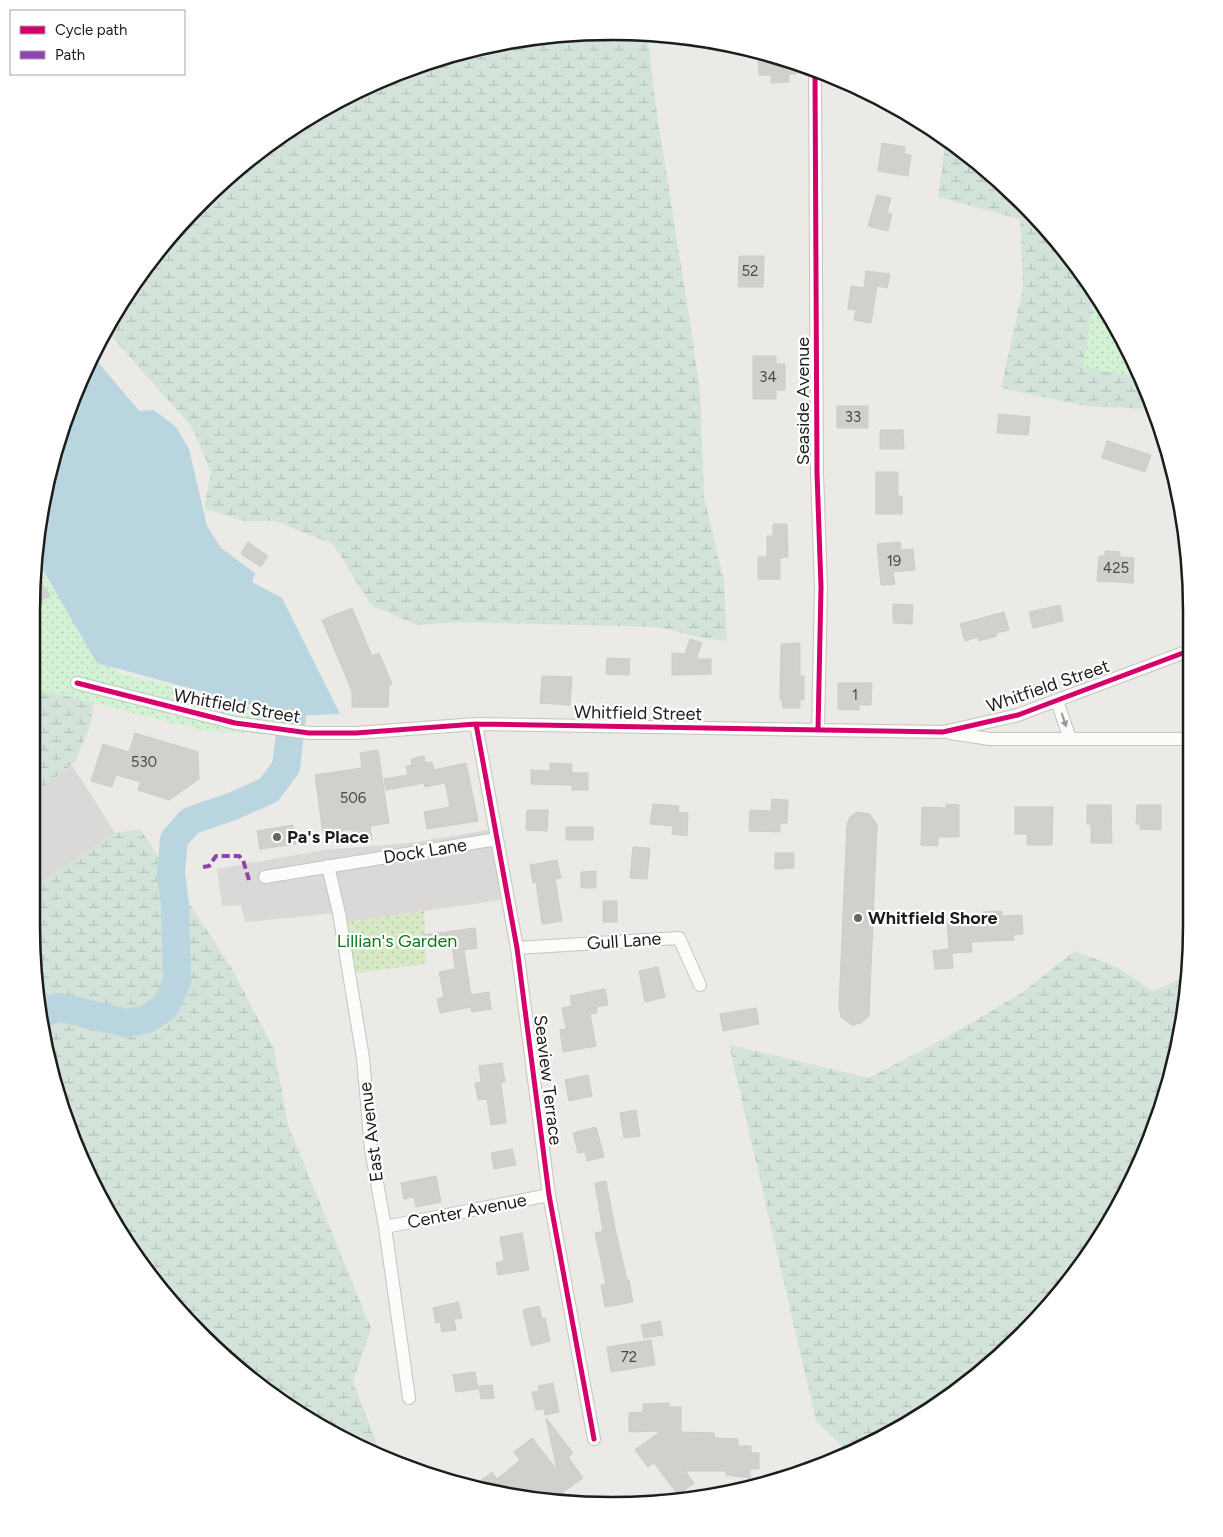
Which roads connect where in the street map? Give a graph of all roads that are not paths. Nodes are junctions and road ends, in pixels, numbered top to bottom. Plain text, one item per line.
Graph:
1 (815, 78) edge
2 (1183, 653) edge
3 (77, 683) dead end
4 (1057, 700) junction
5 (476, 724) junction
6 (818, 730) junction
7 (943, 732) junction
8 (1183, 739) edge
9 (1070, 740) junction
10 (497, 839) junction
11 (328, 866) junction
12 (265, 877) dead end
13 (517, 948) junction
14 (700, 985) dead end
15 (549, 1196) junction
16 (385, 1227) junction
17 (409, 1398) dead end
18 (594, 1439) dead end

1 - 6 street, Seaside Avenue
2 - 4 street, Whitfield Street
3 - 5 street, Whitfield Street
4 - 7 street, Whitfield Street
4 -> 9 street
5 - 6 street, Whitfield Street
5 - 10 street, Seaview Terrace
6 - 7 street, Whitfield Street
7 - 9 street
8 - 9 street
10 - 11 street, Dock Lane
10 - 13 street, Seaview Terrace
11 - 12 street, Dock Lane
11 - 16 street, East Avenue
13 - 14 street, Gull Lane
13 - 15 street, Seaview Terrace
15 - 16 street, Center Avenue
15 - 18 street, Seaview Terrace
16 - 17 street, East Avenue

